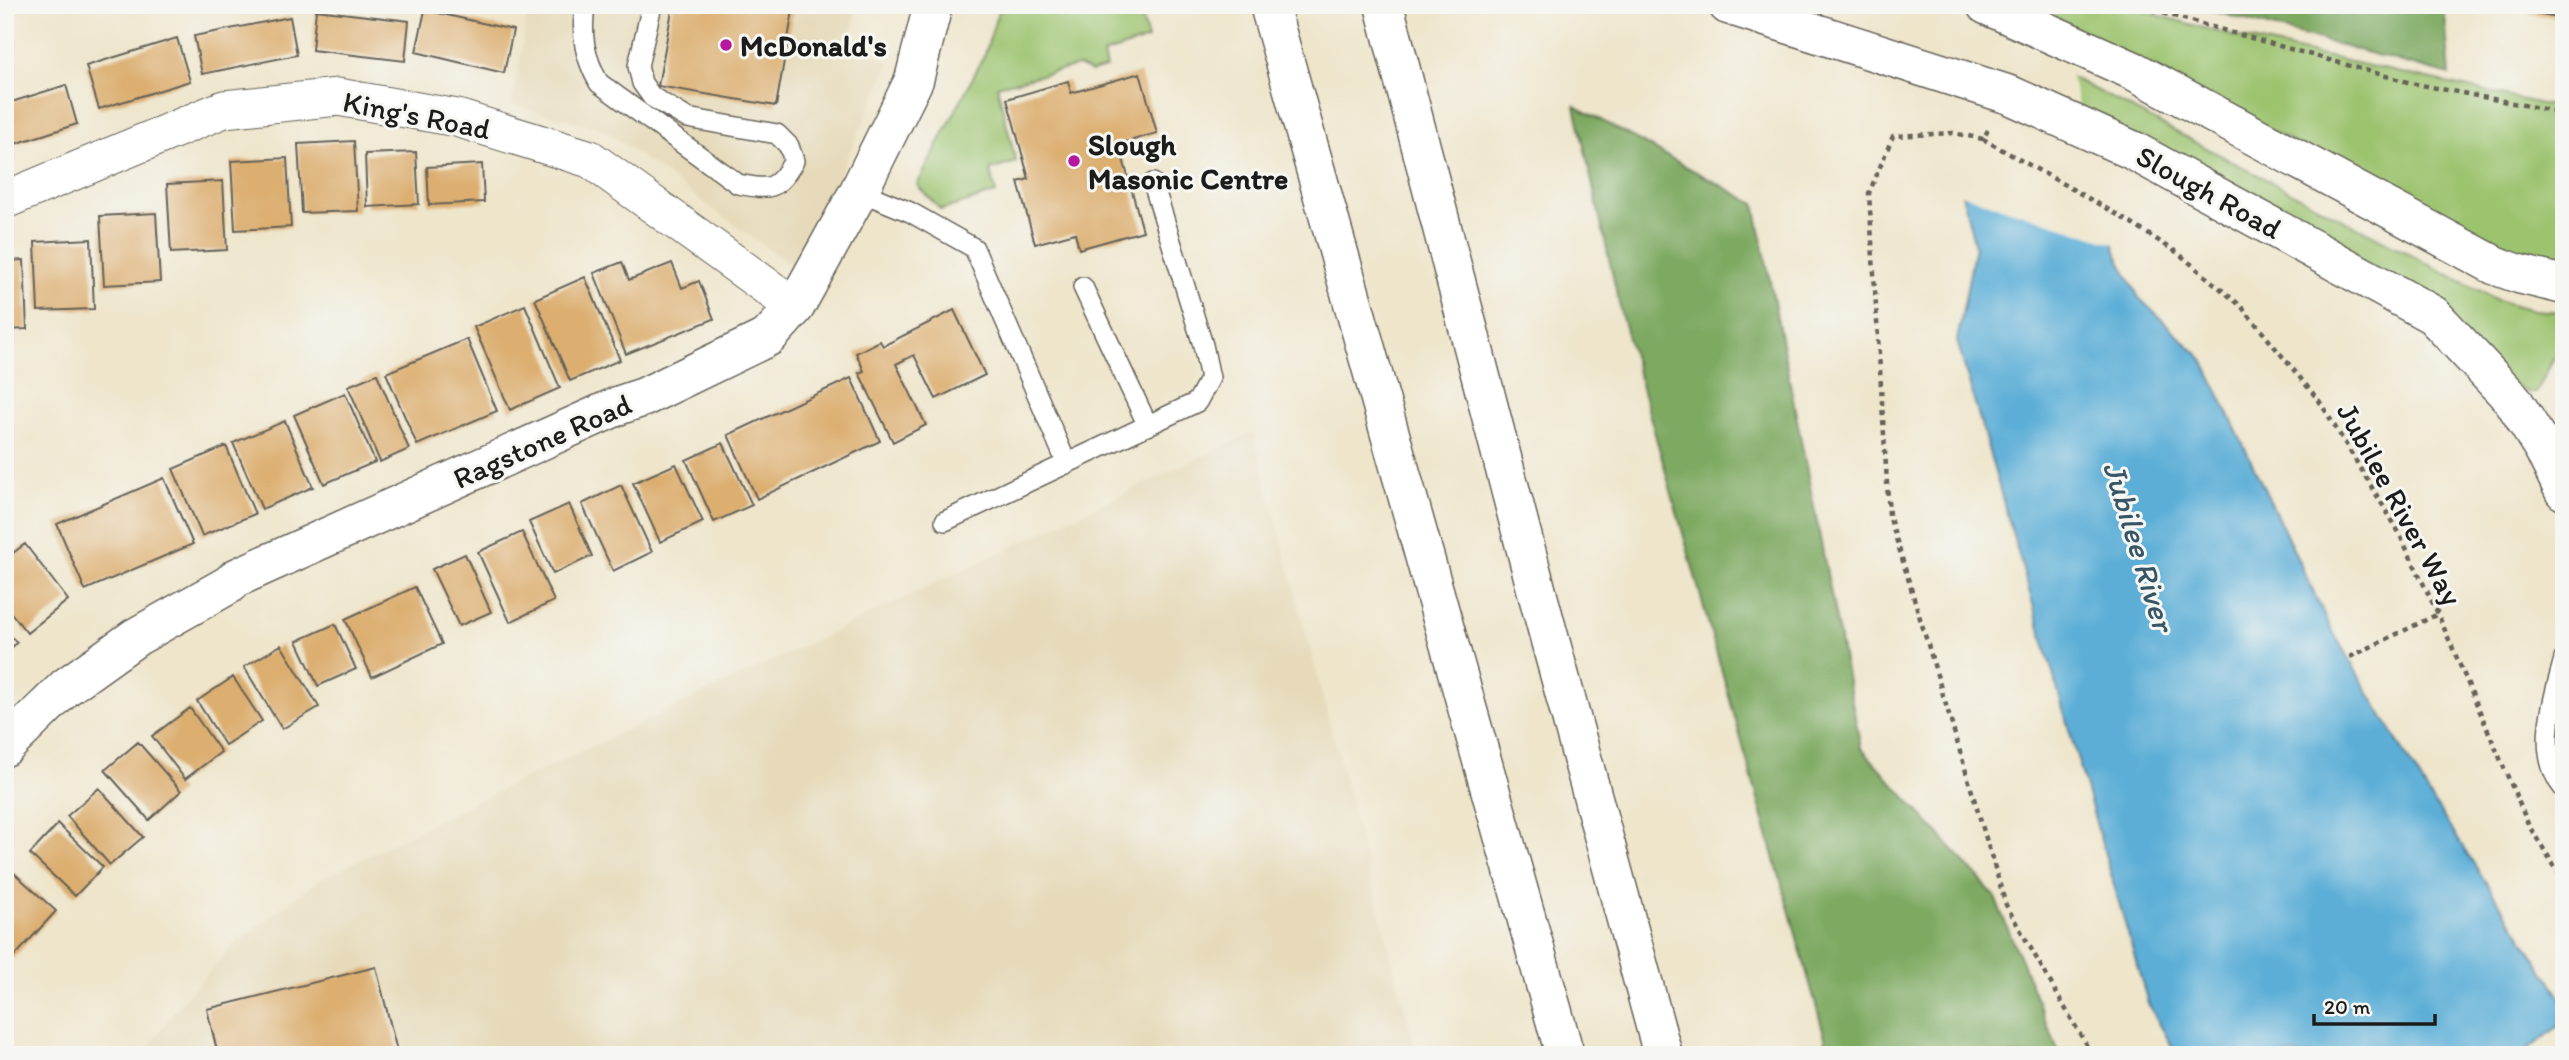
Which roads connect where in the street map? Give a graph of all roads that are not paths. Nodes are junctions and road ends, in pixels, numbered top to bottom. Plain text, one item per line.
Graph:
1 (585, 5) edge
2 (652, 5) edge
3 (933, 5) edge
4 (1269, 5) edge
5 (1728, 5) edge
6 (1986, 5) edge
7 (1386, 10) edge
8 (1153, 183) dead end
9 (859, 191) junction
10 (5, 200) edge
11 (2564, 285) edge
12 (1083, 287) dead end
13 (795, 307) junction
14 (1148, 426) junction
15 (2564, 443) edge
16 (2564, 457) edge
17 (1067, 464) junction
18 (2564, 491) edge
19 (945, 521) dead end
20 (2564, 659) edge
21 (2559, 688) edge
22 (5, 747) edge
23 (2564, 789) edge
24 (1565, 1055) edge
25 (1663, 1055) edge

1 - 2 lane
3 - 9 main road, Ragstone Road
4 - 24 main road
5 - 18 main road, Slough Road
6 - 11 main road
7 - 25 main road
8 - 14 lane
9 - 13 main road, Ragstone Road
9 - 17 lane
10 - 13 street, King's Road
12 - 14 lane
13 - 22 main road, Ragstone Road
14 - 17 lane
15 - 16 main road
17 - 19 lane
20 - 21 lane
21 - 23 lane

